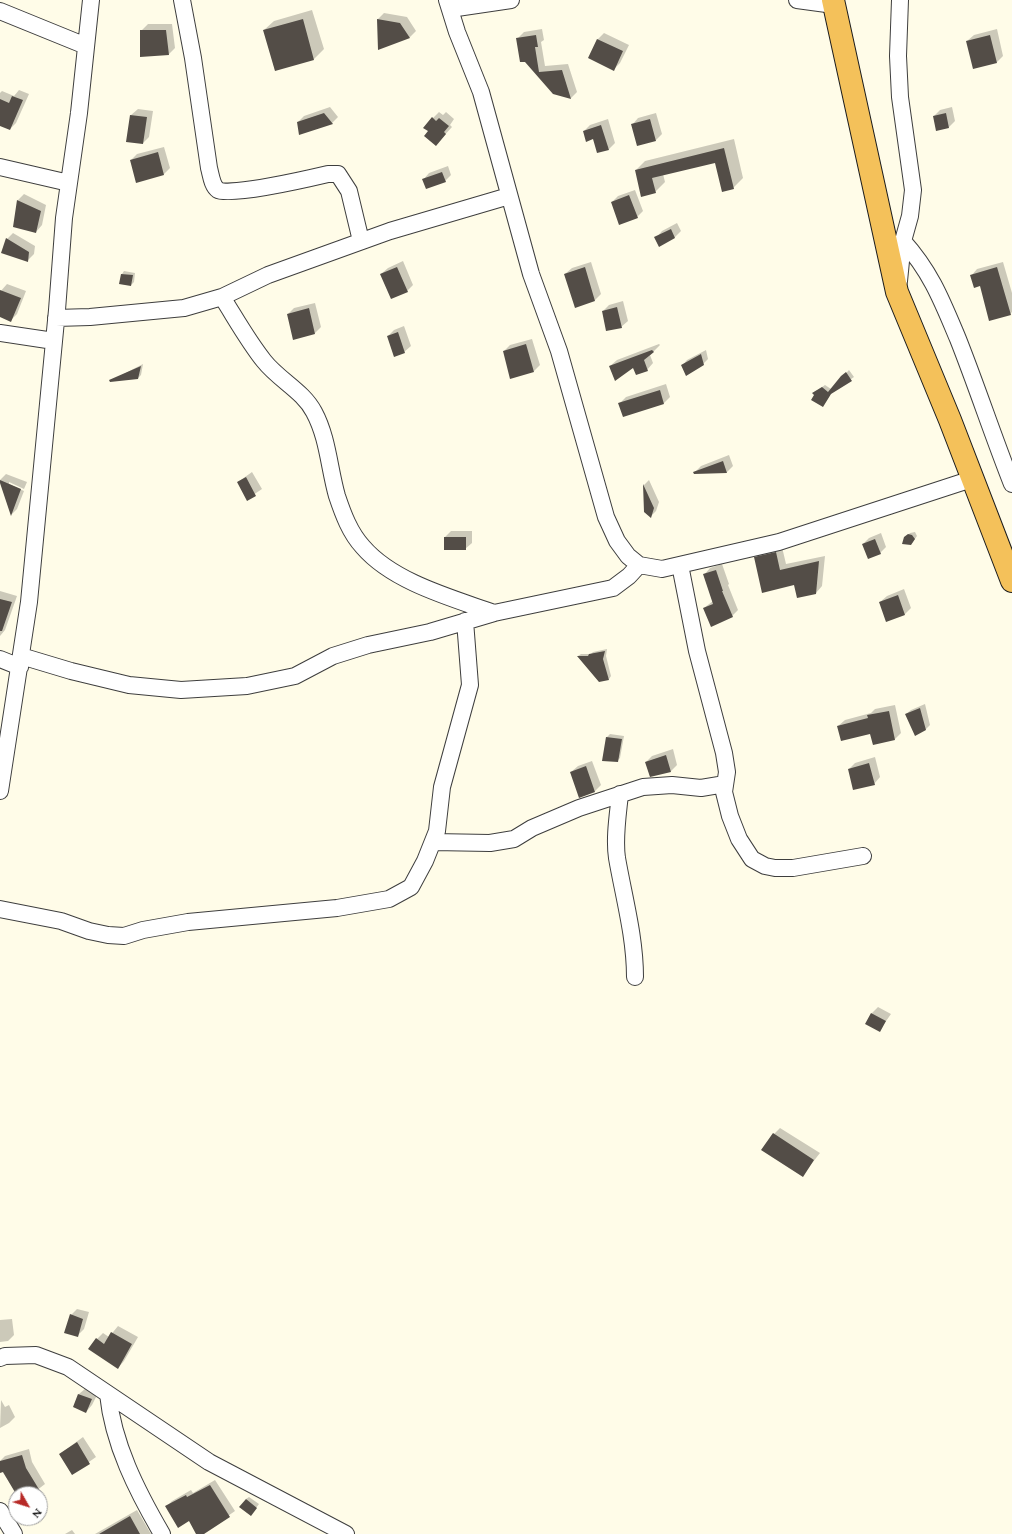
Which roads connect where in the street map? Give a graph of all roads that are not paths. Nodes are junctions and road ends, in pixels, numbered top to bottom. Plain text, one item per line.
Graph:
1 (90, 0) edge
2 (182, 0) edge
3 (511, 0) edge
4 (798, 0) edge
5 (900, 0) edge
6 (833, 3) edge
7 (448, 5) edge
8 (0, 11) edge
9 (86, 46) junction
10 (0, 168) edge
11 (69, 183) junction
12 (509, 196) junction
13 (361, 241) junction
14 (903, 241) junction
15 (897, 292) junction
16 (222, 298) junction
17 (56, 318) junction
18 (0, 333) edge
19 (54, 341) junction
20 (972, 479) junction
21 (1012, 484) edge
22 (639, 565) junction
23 (680, 565) junction
24 (1012, 581) edge
25 (494, 613) junction
26 (465, 621) junction
27 (0, 659) edge
28 (20, 661) junction
29 (725, 784) junction
30 (0, 791) edge
31 (620, 794) junction
32 (433, 842) junction
33 (863, 856) dead end
34 (0, 909) edge
35 (635, 977) dead end
36 (0, 1358) edge
37 (108, 1394) junction
38 (0, 1511) edge
39 (14, 1534) edge
40 (162, 1534) edge
41 (345, 1534) edge

1 - 9 street
2 - 13 street
3 - 7 street
4 - 6 street
5 - 14 street
6 - 15 highway
7 - 12 street
8 - 9 street
9 - 11 street
10 - 11 street
11 - 17 street
12 - 13 street
12 - 22 street
13 - 16 street
14 - 15 street
14 - 21 street
15 - 20 highway
16 - 17 street
16 - 25 street
17 - 19 street
18 - 19 street
19 - 28 street
20 - 23 street
20 - 24 highway
22 - 23 street
22 - 25 street
23 - 29 street
25 - 26 street
26 - 28 street
26 - 32 street
27 - 28 street
28 - 30 street
29 - 31 street
29 - 33 street
31 - 32 street
31 - 35 street
32 - 34 street
36 - 37 street
37 - 40 street
37 - 41 street
38 - 39 street

